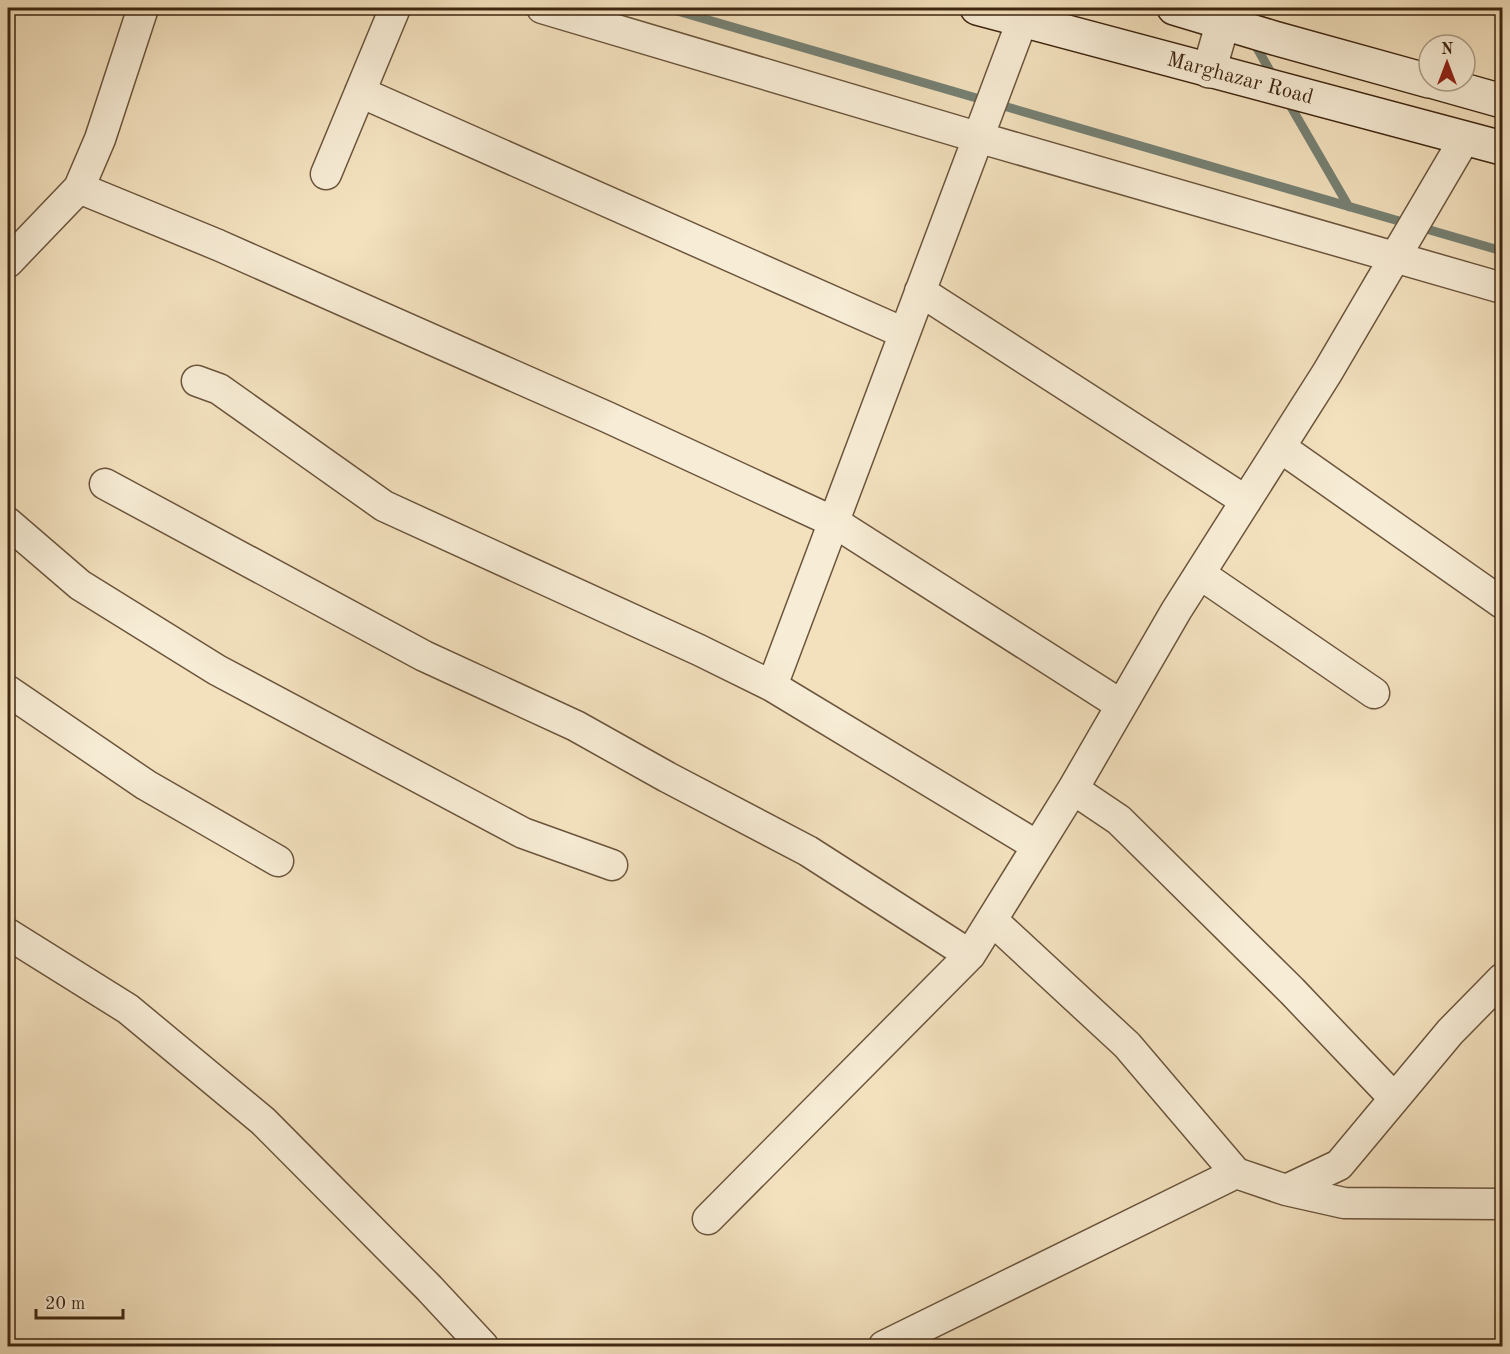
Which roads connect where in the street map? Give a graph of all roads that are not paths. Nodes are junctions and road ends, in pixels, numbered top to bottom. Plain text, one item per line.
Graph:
1 (143, 8) edge
2 (395, 8) edge
3 (542, 8) edge
4 (977, 8) edge
5 (1174, 8) edge
6 (1223, 15) edge
7 (1022, 21) junction
8 (1209, 71) junction
9 (1417, 77) edge
10 (360, 92) junction
11 (1474, 93) edge
12 (1503, 101) edge
13 (981, 128) junction
14 (1465, 138) junction
15 (1503, 148) edge
16 (326, 174) dead end
17 (79, 188) junction
18 (1398, 252) junction
19 (8, 262) edge
20 (1503, 288) edge
21 (920, 291) junction
22 (904, 333) junction
23 (197, 381) dead end
24 (1280, 447) junction
25 (105, 484) dead end
26 (1246, 501) junction
27 (834, 522) junction
28 (8, 523) edge
29 (1200, 574) junction
30 (1503, 603) edge
31 (772, 686) junction
32 (8, 691) edge
33 (1374, 693) dead end
34 (1121, 705) junction
35 (1073, 789) junction
36 (1037, 846) junction
37 (278, 861) dead end
38 (612, 865) dead end
39 (992, 920) junction
40 (8, 934) edge
41 (970, 955) junction
42 (1503, 979) edge
43 (1394, 1098) junction
44 (1236, 1173) junction
45 (1286, 1190) junction
46 (1503, 1204) edge
47 (708, 1219) dead end
48 (483, 1347) edge
49 (885, 1347) edge

1 - 17 street
2 - 10 street
3 - 13 street
4 - 7 main road, Marghazar Road
5 - 6 main road
6 - 8 main road
6 - 9 main road
7 - 8 main road, Marghazar Road
7 - 13 street
8 - 14 main road, Marghazar Road
10 - 16 street
10 - 22 street
11 - 12 main road
13 - 18 street
13 - 21 street
14 - 15 main road, Marghazar Road
14 - 18 street
17 - 19 street
17 - 27 street
18 - 20 street
18 - 24 street
21 - 22 street
21 - 26 street
22 - 27 street
23 - 31 street
24 - 26 street
24 - 30 street
25 - 41 street
26 - 29 street
27 - 31 street
27 - 34 street
28 - 38 street
29 - 33 street
29 - 34 street
31 - 36 street
32 - 37 street
34 - 35 street
35 - 36 street
35 - 43 street
36 - 39 street
39 - 41 street
39 - 44 street
40 - 48 street
41 - 47 street
42 - 43 street
43 - 45 street
44 - 45 street
44 - 49 street
45 - 46 street

